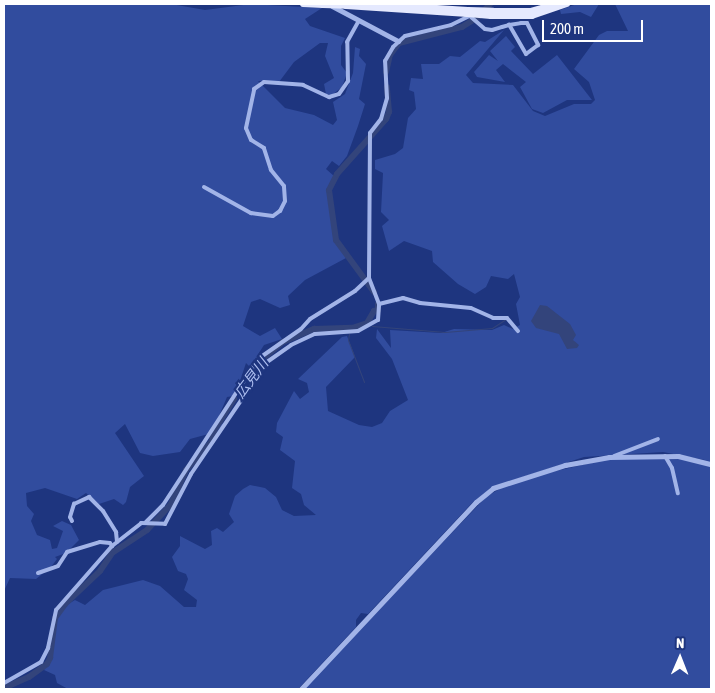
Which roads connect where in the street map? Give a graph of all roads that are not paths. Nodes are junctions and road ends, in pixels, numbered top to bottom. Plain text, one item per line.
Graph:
1 (303, 4) edge
2 (326, 4) edge
3 (375, 4) edge
4 (484, 4) edge
5 (555, 4) edge
6 (567, 4) edge
7 (492, 14) junction
8 (470, 15) junction
9 (358, 22) junction
10 (509, 25) junction
11 (398, 41) junction
12 (204, 187) dead end
13 (367, 280) junction
14 (379, 304) junction
15 (301, 330) junction
16 (518, 331) dead end
17 (304, 338) junction
18 (658, 439) dead end
19 (664, 455) junction
20 (609, 457) junction
21 (711, 464) edge
22 (678, 493) dead end
23 (72, 521) dead end
24 (146, 522) junction
25 (117, 542) junction
26 (112, 546) junction
27 (38, 573) dead end
28 (4, 683) edge
29 (301, 689) edge

1 - 2 main road
2 - 8 main road, bridge
2 - 9 street
3 - 8 main road
4 - 8 street
5 - 7 main road
6 - 7 main road
7 - 8 main road, bridge
8 - 10 street
8 - 11 street
9 - 11 street
9 - 12 street
10 - 10 street
11 - 13 street
13 - 14 street
13 - 15 street
14 - 16 street
14 - 17 street
15 - 17 street
15 - 24 street
17 - 24 street
18 - 20 street
19 - 20 street
19 - 21 street
19 - 22 street
20 - 29 street
23 - 25 street
24 - 25 street
25 - 26 street
26 - 27 street
26 - 28 street

